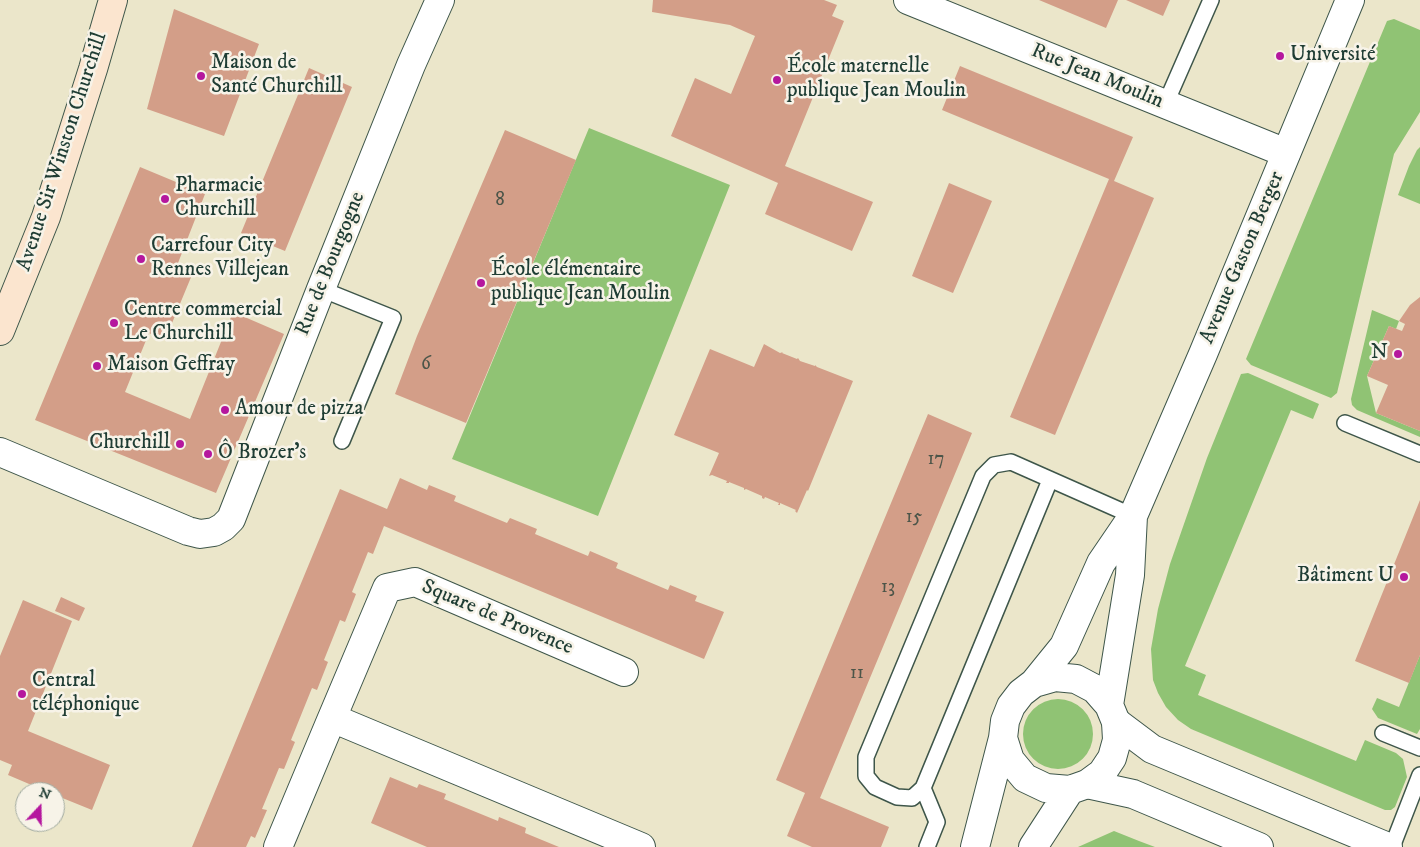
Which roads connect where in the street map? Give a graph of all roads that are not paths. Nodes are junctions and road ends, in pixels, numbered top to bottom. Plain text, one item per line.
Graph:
1 (113, 0) edge
2 (440, 0) edge
3 (908, 0) edge
4 (1211, 0) edge
5 (1350, 0) edge
6 (1165, 105) junction
7 (1286, 153) junction
8 (321, 289) junction
9 (0, 331) edge
10 (1345, 423) dead end
11 (342, 441) dead end
12 (0, 452) edge
13 (1420, 454) edge
14 (1050, 480) junction
15 (1133, 516) junction
16 (624, 672) dead end
17 (1034, 683) junction
18 (1113, 713) junction
19 (332, 718) junction
20 (1383, 733) dead end
21 (1004, 738) junction
22 (1420, 748) edge
23 (1420, 775) edge
24 (1078, 787) junction
25 (922, 788) junction
26 (278, 847) edge
27 (641, 847) edge
28 (927, 847) edge
29 (975, 847) edge
30 (1034, 847) edge
31 (1259, 847) edge
32 (1388, 847) edge
33 (1392, 847) edge

1 - 9 main road, Avenue Sir Winston Churchill
2 - 8 street, Rue de Bourgogne
3 - 6 street, Rue Jean Moulin
4 - 6 lane
5 - 7 street, Avenue Gaston Berger
6 - 7 street, Rue Jean Moulin
7 - 15 street, Avenue Gaston Berger
8 - 11 lane
8 - 12 street, Rue de Bourgogne
10 - 13 lane
14 - 15 lane
14 - 25 lane
14 - 25 lane
15 - 17 street, Avenue Gaston Berger
15 - 18 street, Avenue Gaston Berger
16 - 19 street, Square de Provence
17 - 18 street, Avenue Gaston Berger
17 - 21 street, Avenue Gaston Berger
18 - 24 street, Avenue Gaston Berger
18 - 32 street
19 - 26 street, Square de Provence
19 - 27 street
20 - 22 lane
21 - 24 street, Avenue Gaston Berger
21 - 29 street, Avenue Gaston Berger
23 - 33 lane
24 - 30 street, Avenue Gaston Berger
24 - 31 street
25 - 28 lane

